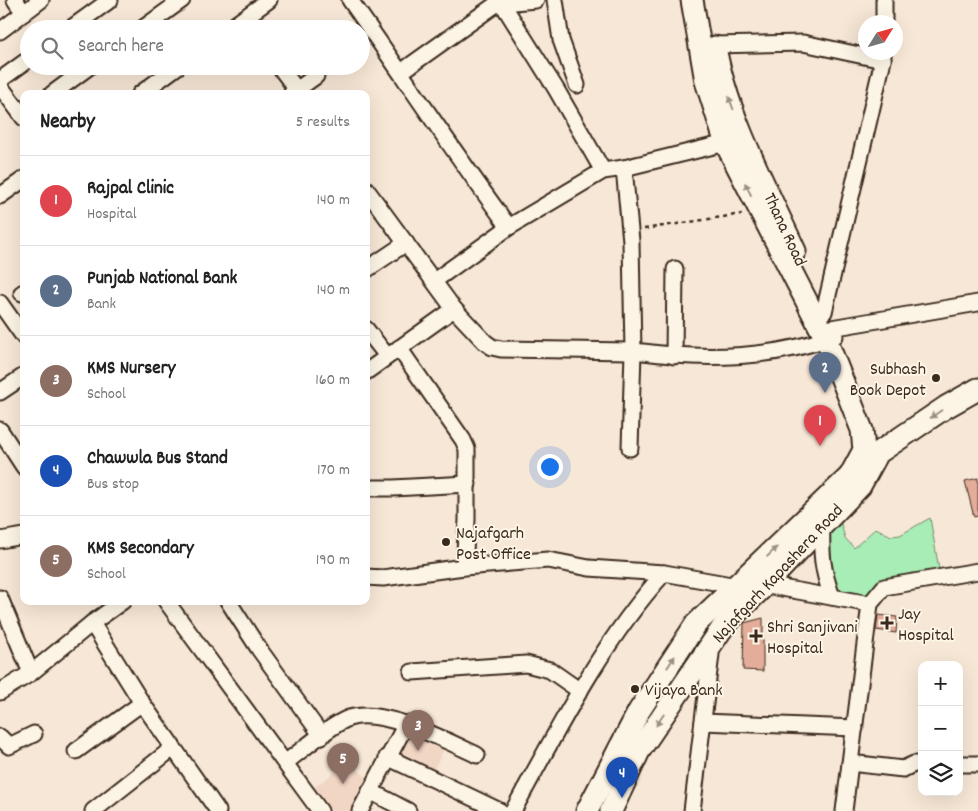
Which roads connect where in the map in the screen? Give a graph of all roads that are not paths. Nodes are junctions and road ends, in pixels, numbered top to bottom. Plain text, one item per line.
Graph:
1 (15, 0) edge
2 (41, 0) edge
3 (110, 0) edge
4 (182, 0) edge
5 (269, 0) edge
6 (350, 0) edge
7 (536, 0) edge
8 (555, 0) edge
9 (692, 0) edge
10 (706, 0) edge
11 (884, 0) edge
12 (502, 2) junction
13 (24, 13) junction
14 (884, 15) edge
15 (82, 20) edge
16 (154, 20) edge
17 (251, 20) edge
18 (364, 20) edge
19 (370, 28) edge
20 (0, 31) edge
21 (714, 45) junction
22 (858, 52) edge
23 (882, 60) edge
24 (20, 66) edge
25 (401, 72) junction
26 (78, 75) edge
27 (166, 75) edge
28 (285, 75) edge
29 (316, 76) dead end
30 (0, 80) edge
31 (0, 86) edge
32 (577, 86) dead end
33 (57, 90) edge
34 (145, 90) edge
35 (295, 90) edge
36 (298, 90) edge
37 (20, 112) edge
38 (735, 141) junction
39 (624, 168) junction
40 (603, 171) junction
41 (20, 182) edge
42 (370, 194) edge
43 (0, 196) edge
44 (508, 228) junction
45 (406, 243) junction
46 (370, 267) edge
47 (676, 269) dead end
48 (434, 280) junction
49 (0, 303) edge
50 (978, 303) edge
51 (454, 309) junction
52 (829, 329) junction
53 (20, 331) edge
54 (370, 332) edge
55 (393, 352) junction
56 (633, 352) junction
57 (674, 356) junction
58 (370, 369) edge
59 (20, 379) edge
60 (978, 389) edge
61 (0, 392) edge
62 (0, 430) edge
63 (630, 448) dead end
64 (871, 452) junction
65 (20, 461) edge
66 (468, 484) junction
67 (370, 488) edge
68 (822, 524) junction
69 (20, 536) edge
70 (1, 537) edge
71 (464, 567) junction
72 (978, 570) edge
73 (664, 573) junction
74 (370, 578) edge
75 (765, 584) junction
76 (737, 586) junction
77 (832, 597) junction
78 (0, 598) edge
79 (870, 604) junction
80 (117, 605) edge
81 (169, 605) edge
82 (231, 605) edge
83 (92, 623) junction
84 (713, 640) junction
85 (412, 672) dead end
86 (31, 673) junction
87 (580, 691) junction
88 (0, 692) edge
89 (142, 703) junction
90 (703, 722) junction
91 (406, 724) junction
92 (855, 728) junction
93 (34, 734) dead end
94 (322, 736) junction
95 (0, 737) edge
96 (173, 748) junction
97 (76, 751) dead end
98 (477, 755) dead end
99 (387, 757) junction
100 (285, 763) junction
101 (850, 763) junction
102 (918, 764) edge
103 (963, 764) edge
104 (978, 764) edge
105 (370, 791) junction
106 (93, 811) edge
107 (218, 811) edge
108 (320, 811) edge
109 (360, 811) edge
110 (408, 811) edge
111 (500, 811) edge
112 (513, 811) edge
113 (588, 811) edge
114 (611, 811) edge
115 (692, 811) edge
116 (844, 811) edge

1 - 13 street
2 - 13 street
3 - 15 street
4 - 16 street
5 - 17 street
6 - 18 street
7 - 12 street
8 - 32 street
9 - 38 main road
10 - 21 main road, Thana Road
11 - 14 street
12 - 25 street
12 - 40 street
13 - 20 street
19 - 25 street
21 - 22 street
38 -> 21 main road, Thana Road
23 - 52 street
24 - 30 street
25 - 44 street
26 - 33 street
27 - 34 street
28 - 35 street
29 - 36 street
31 - 37 street
38 - 39 street
38 - 52 main road, Thana Road
52 -> 38 main road
39 - 40 street
39 - 56 street
40 - 44 street
41 - 43 street
42 - 45 street
44 - 48 street
45 - 46 street
45 - 48 street
47 - 57 street
48 - 51 street
49 - 53 street
50 - 52 street
51 - 55 street
51 - 56 street
52 - 57 street
52 - 64 main road, Thana Road
54 - 55 street
55 - 58 street
55 - 66 street
56 - 57 street
56 - 63 street
59 - 61 street
60 -> 64 main road
62 - 65 street
64 - 68 main road, Najafgarh Kapashera Road
76 -> 64 main road, Najafgarh Kapashera Road
66 - 67 street
66 - 71 street
68 - 75 main road, Najafgarh Kapashera Road
68 - 77 street
69 - 70 street
71 - 73 street
71 - 74 street
72 - 79 street
73 - 76 street
73 - 87 street
75 - 77 street
75 - 84 main road, Najafgarh Kapashera Road
113 -> 76 main road, Najafgarh Kapashera Road
77 - 79 street
78 - 86 street
79 - 92 street
80 - 83 street
81 - 100 street
82 - 94 street
83 - 86 street
83 - 89 street
84 - 90 street
84 -> 114 main road, Najafgarh Kapashera Road
85 - 87 street
86 - 88 street
87 - 112 street
89 - 96 street
89 - 97 street
90 - 92 street
90 - 115 street
91 - 94 street
91 - 98 street
91 - 99 street
92 - 101 street
93 - 95 street
94 - 100 street
96 - 106 street
96 - 107 street
99 - 105 street
99 - 111 street
100 - 108 street
101 - 102 street
101 - 116 street
103 - 104 street
105 - 109 street
105 - 110 street

